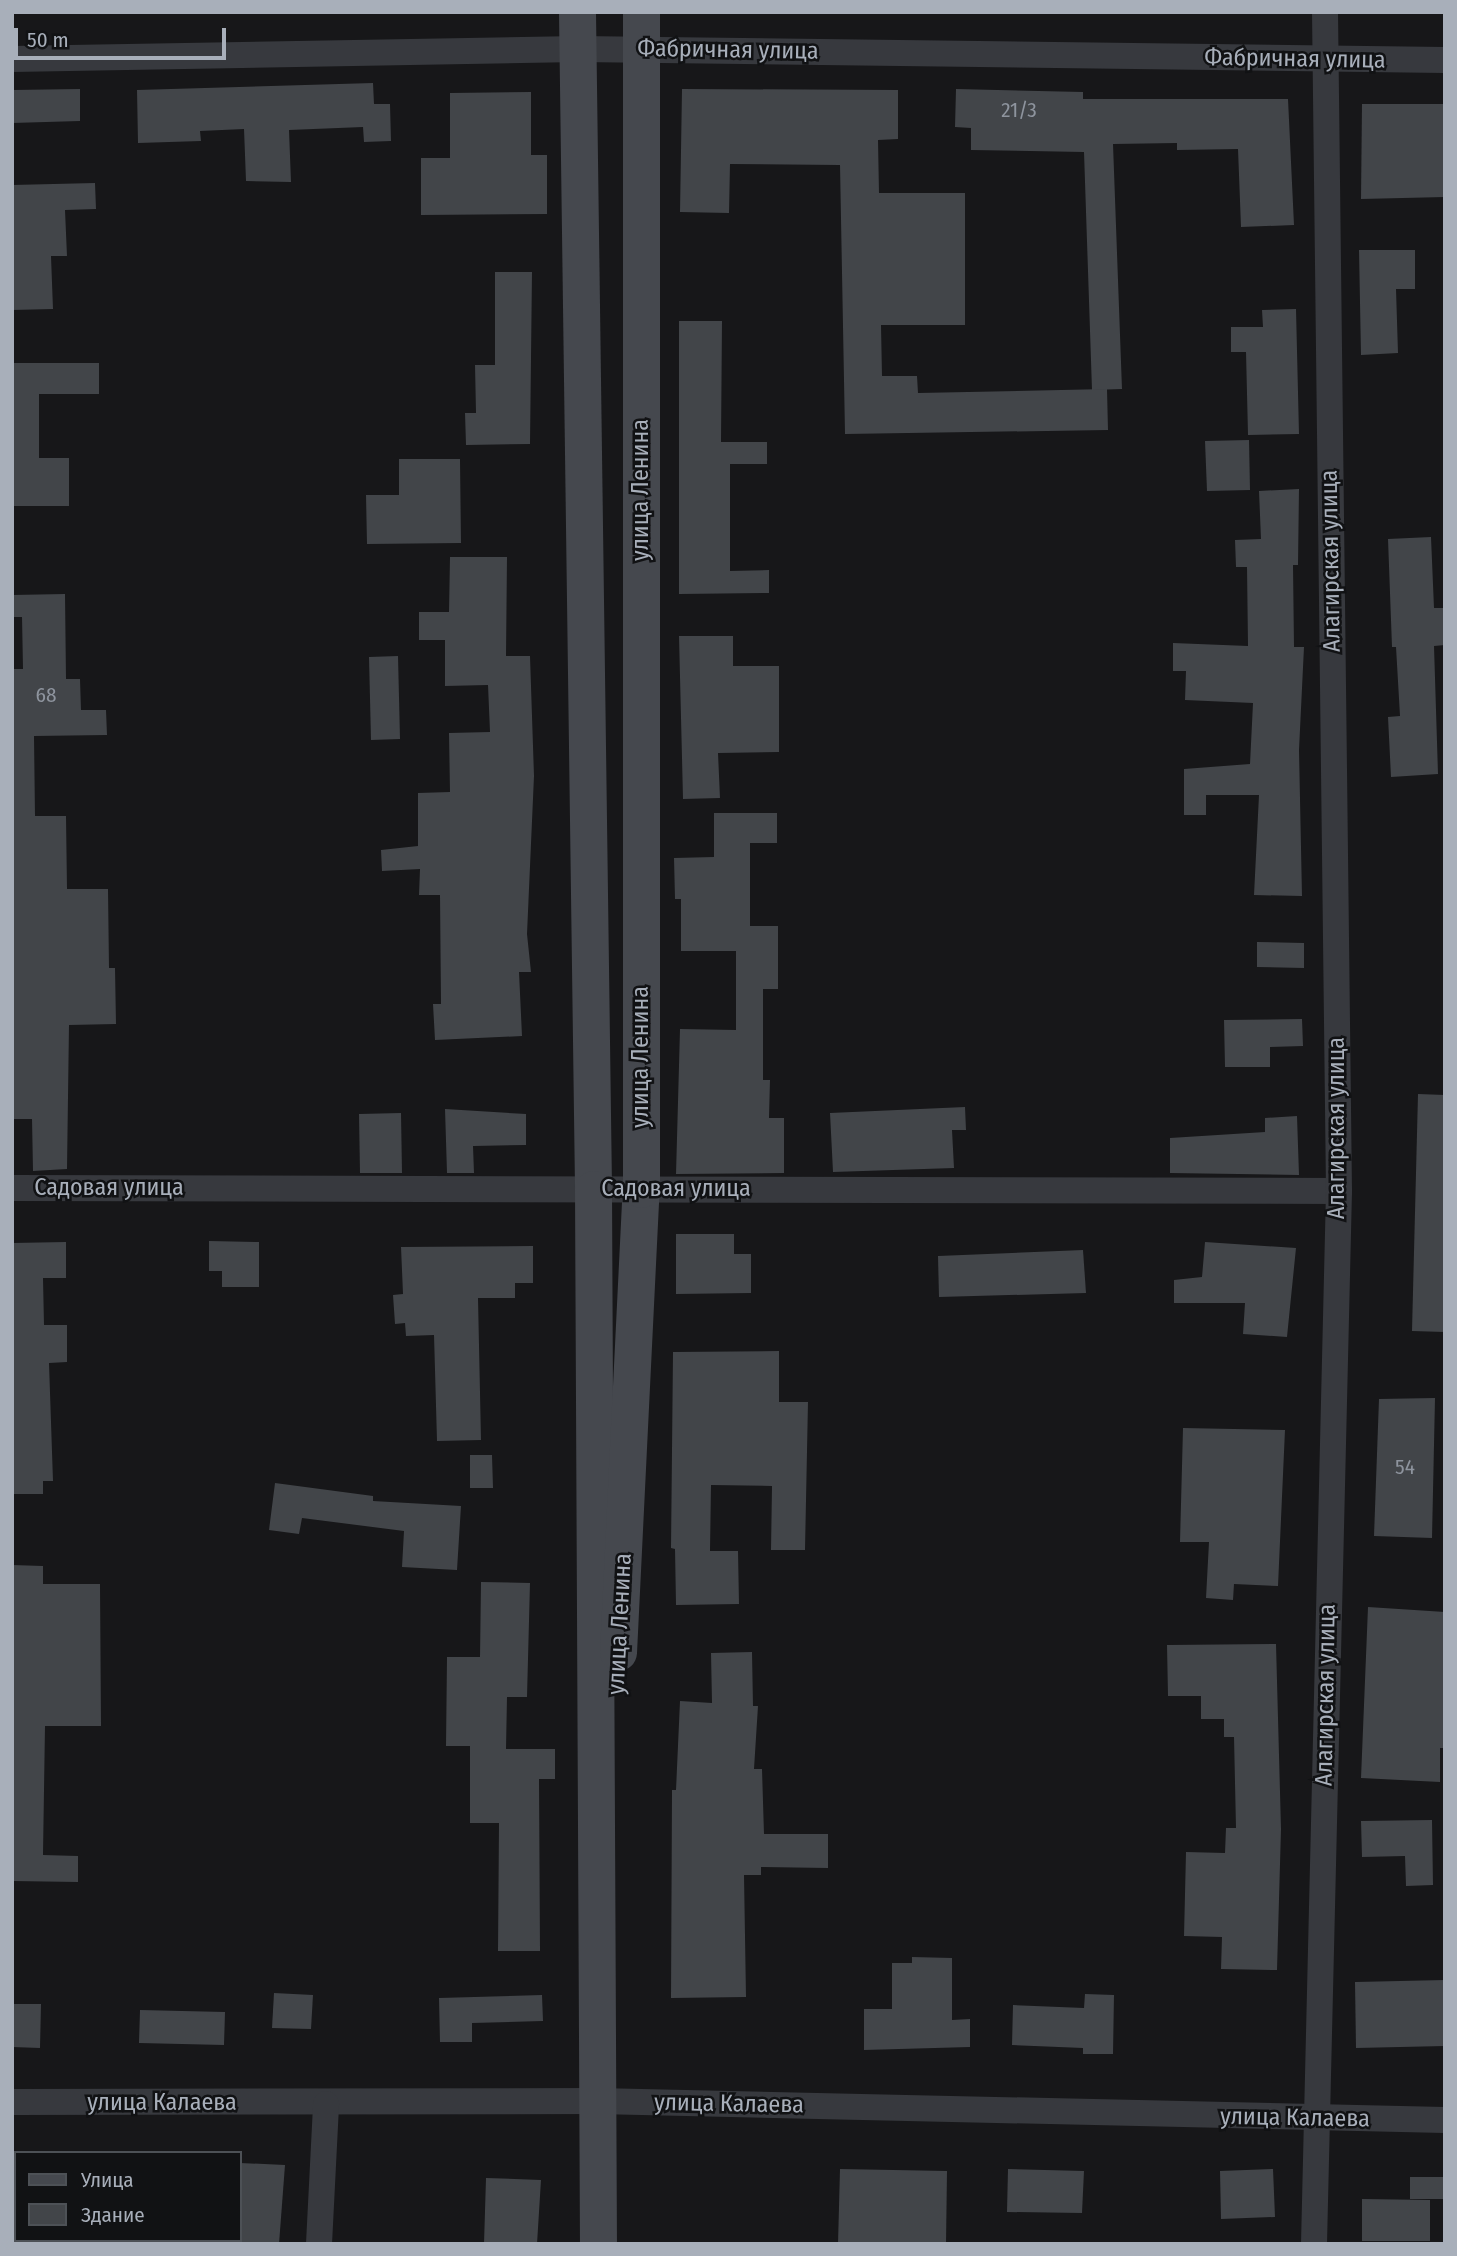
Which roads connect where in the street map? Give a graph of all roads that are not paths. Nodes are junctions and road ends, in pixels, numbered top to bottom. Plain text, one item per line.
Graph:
1 (577, 12) edge
2 (641, 12) edge
3 (1325, 12) edge
4 (578, 49) junction
5 (641, 49) junction
6 (12, 59) edge
7 (1326, 60) junction
8 (1445, 60) edge
9 (12, 1188) edge
10 (593, 1189) junction
11 (640, 1189) junction
12 (1339, 1191) junction
13 (597, 2101) junction
14 (12, 2102) edge
15 (326, 2104) junction
16 (1316, 2119) junction
17 (1445, 2120) edge
18 (318, 2244) edge
19 (598, 2244) edge
20 (1314, 2244) edge

1 - 4 street, улица Ленина
2 - 5 street, улица Ленина
3 - 7 street, Алагирская улица
4 - 5 street, Фабричная улица
4 - 6 street, Фабричная улица
4 - 10 street, улица Ленина
5 - 7 street, Фабричная улица
5 - 11 street, улица Ленина
7 - 8 street, Фабричная улица
7 - 12 street, Алагирская улица
9 - 10 street, Садовая улица
10 - 11 street, Садовая улица
10 - 13 street, улица Ленина
11 - 12 street, Садовая улица
11 - 13 street, улица Ленина
12 - 16 street, Алагирская улица
13 - 15 street, улица Калаева
13 - 16 street, улица Калаева
13 - 19 street, улица Ленина
14 - 15 street, улица Калаева
15 - 18 street
16 - 17 street, улица Калаева
16 - 20 street, Алагирская улица

